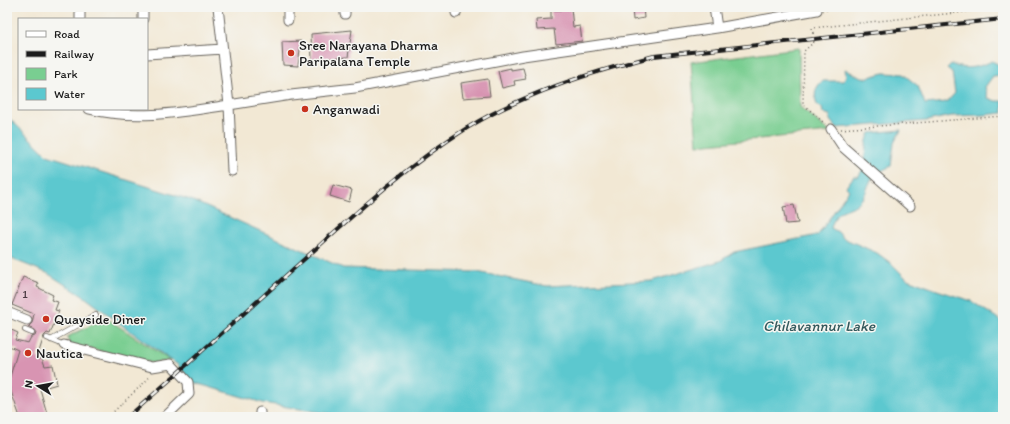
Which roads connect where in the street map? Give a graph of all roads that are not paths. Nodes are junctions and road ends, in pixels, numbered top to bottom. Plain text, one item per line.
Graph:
1 (80, 7) edge
2 (143, 7) edge
3 (218, 7) edge
4 (288, 7) edge
5 (714, 7) edge
6 (817, 10) road end
7 (80, 18) edge
8 (143, 18) edge
9 (288, 20) dead end
10 (717, 28) junction
11 (223, 49) junction
12 (148, 54) edge
13 (229, 105) junction
14 (93, 110) edge
15 (831, 130) road end
16 (232, 171) dead end
17 (910, 206) dead end
18 (7, 312) edge
19 (96, 315) dead end
20 (27, 320) dead end
21 (25, 330) dead end
22 (32, 333) dead end
23 (64, 345) joint
24 (165, 417) edge

1 - 7 street
2 - 8 street
3 - 11 street
4 - 9 street
5 - 10 street
6 - 10 street
10 - 13 street
11 - 12 street
11 - 13 street
13 - 14 street
13 - 16 street
15 - 17 street
18 - 20 street
19 - 23 lane
21 - 22 lane
23 - 24 street

